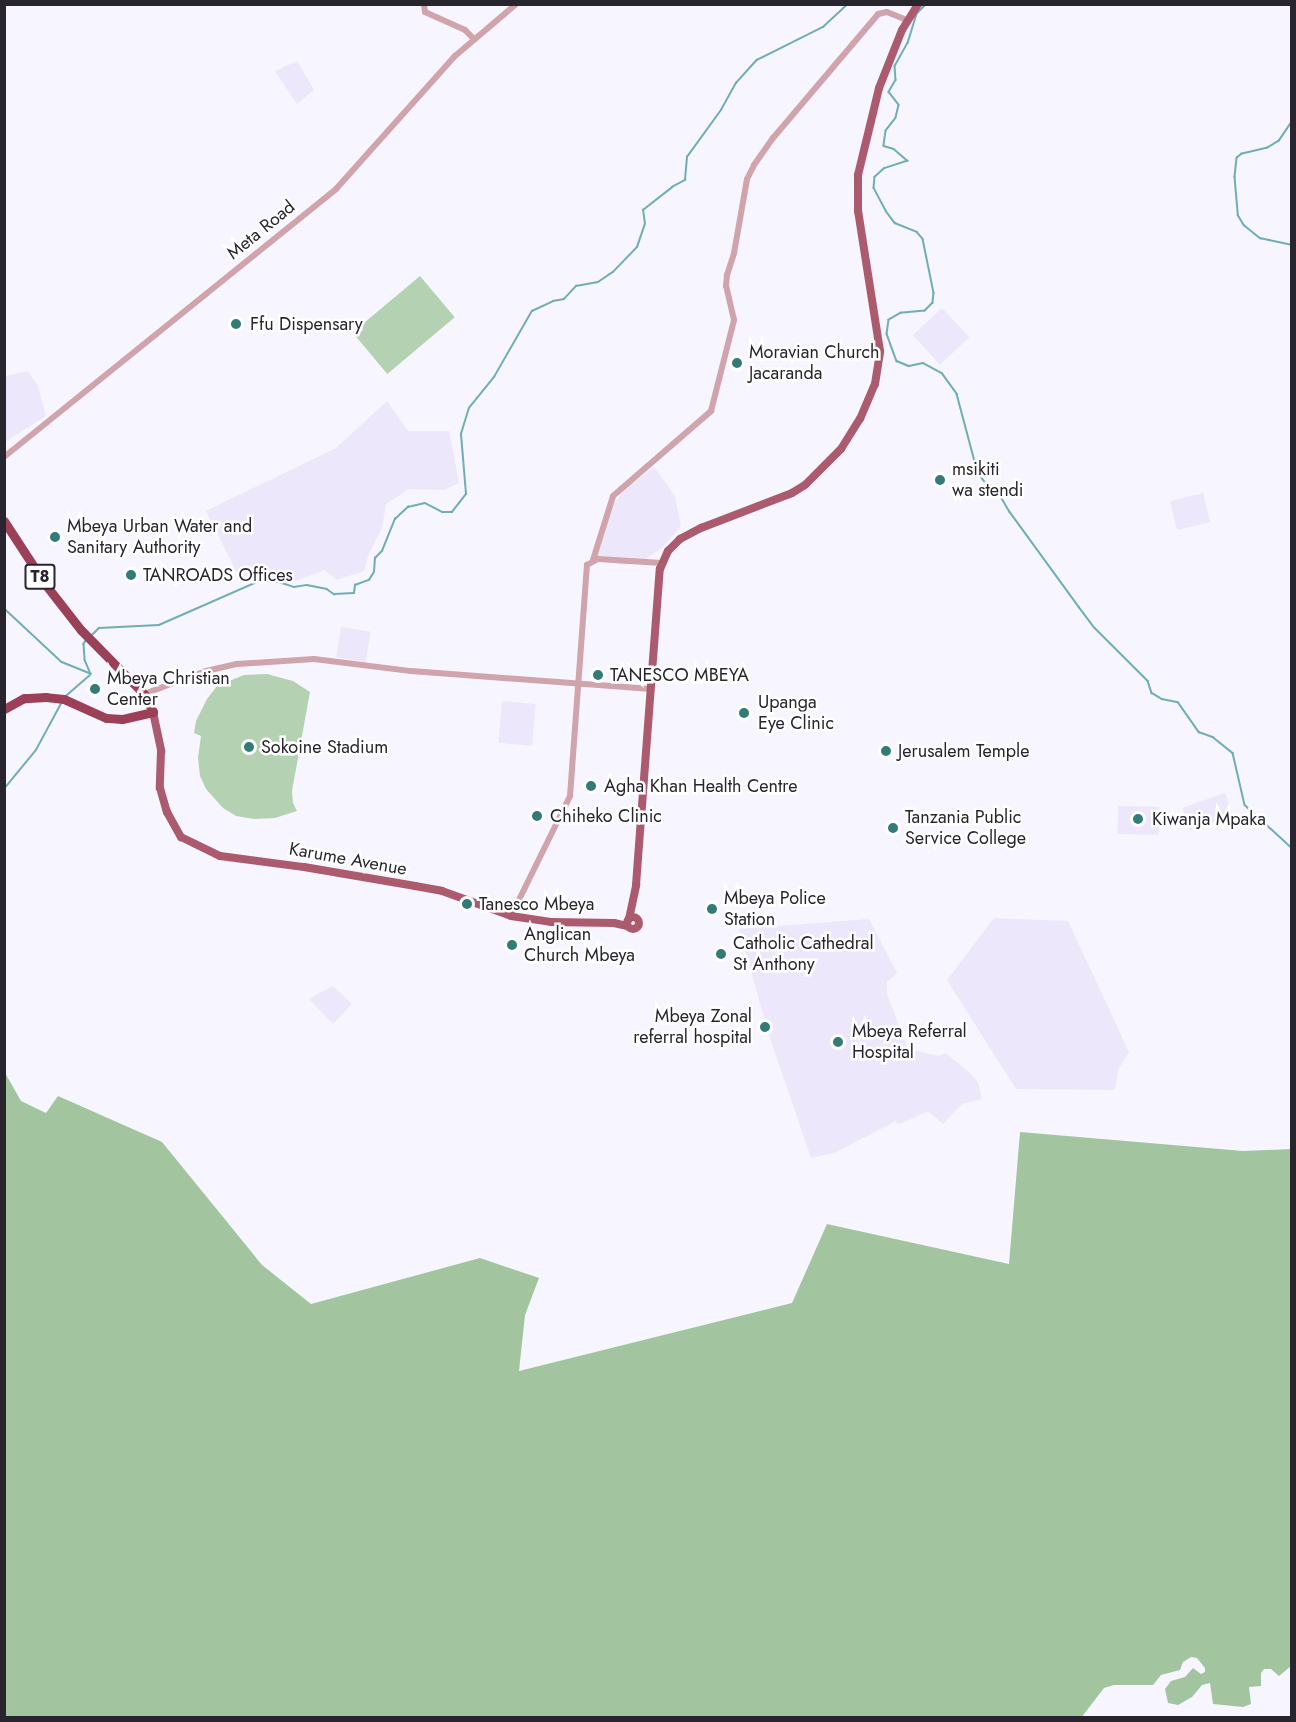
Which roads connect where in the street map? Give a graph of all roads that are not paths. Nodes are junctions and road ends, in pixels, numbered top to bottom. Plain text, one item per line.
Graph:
1 (424, 4) edge
2 (516, 4) edge
3 (918, 4) edge
4 (907, 20) junction
5 (473, 38) junction
6 (4, 457) edge
7 (4, 521) edge
8 (593, 560) junction
9 (662, 563) junction
10 (578, 685) junction
11 (651, 689) junction
12 (144, 694) junction
13 (4, 710) edge
14 (153, 712) junction
15 (511, 916) junction

1 - 5 street
2 - 5 street, Meta Road
3 - 4 main road
4 - 8 street
4 - 9 main road
5 - 6 street, Meta Road
7 - 12 highway, T8
8 - 9 street
8 - 10 street
9 - 11 main road
10 - 11 street
10 - 12 street
10 - 15 street
11 - 15 main road, Karume Avenue
12 - 14 highway, T8
13 - 14 highway
14 - 15 main road, Karume Avenue

